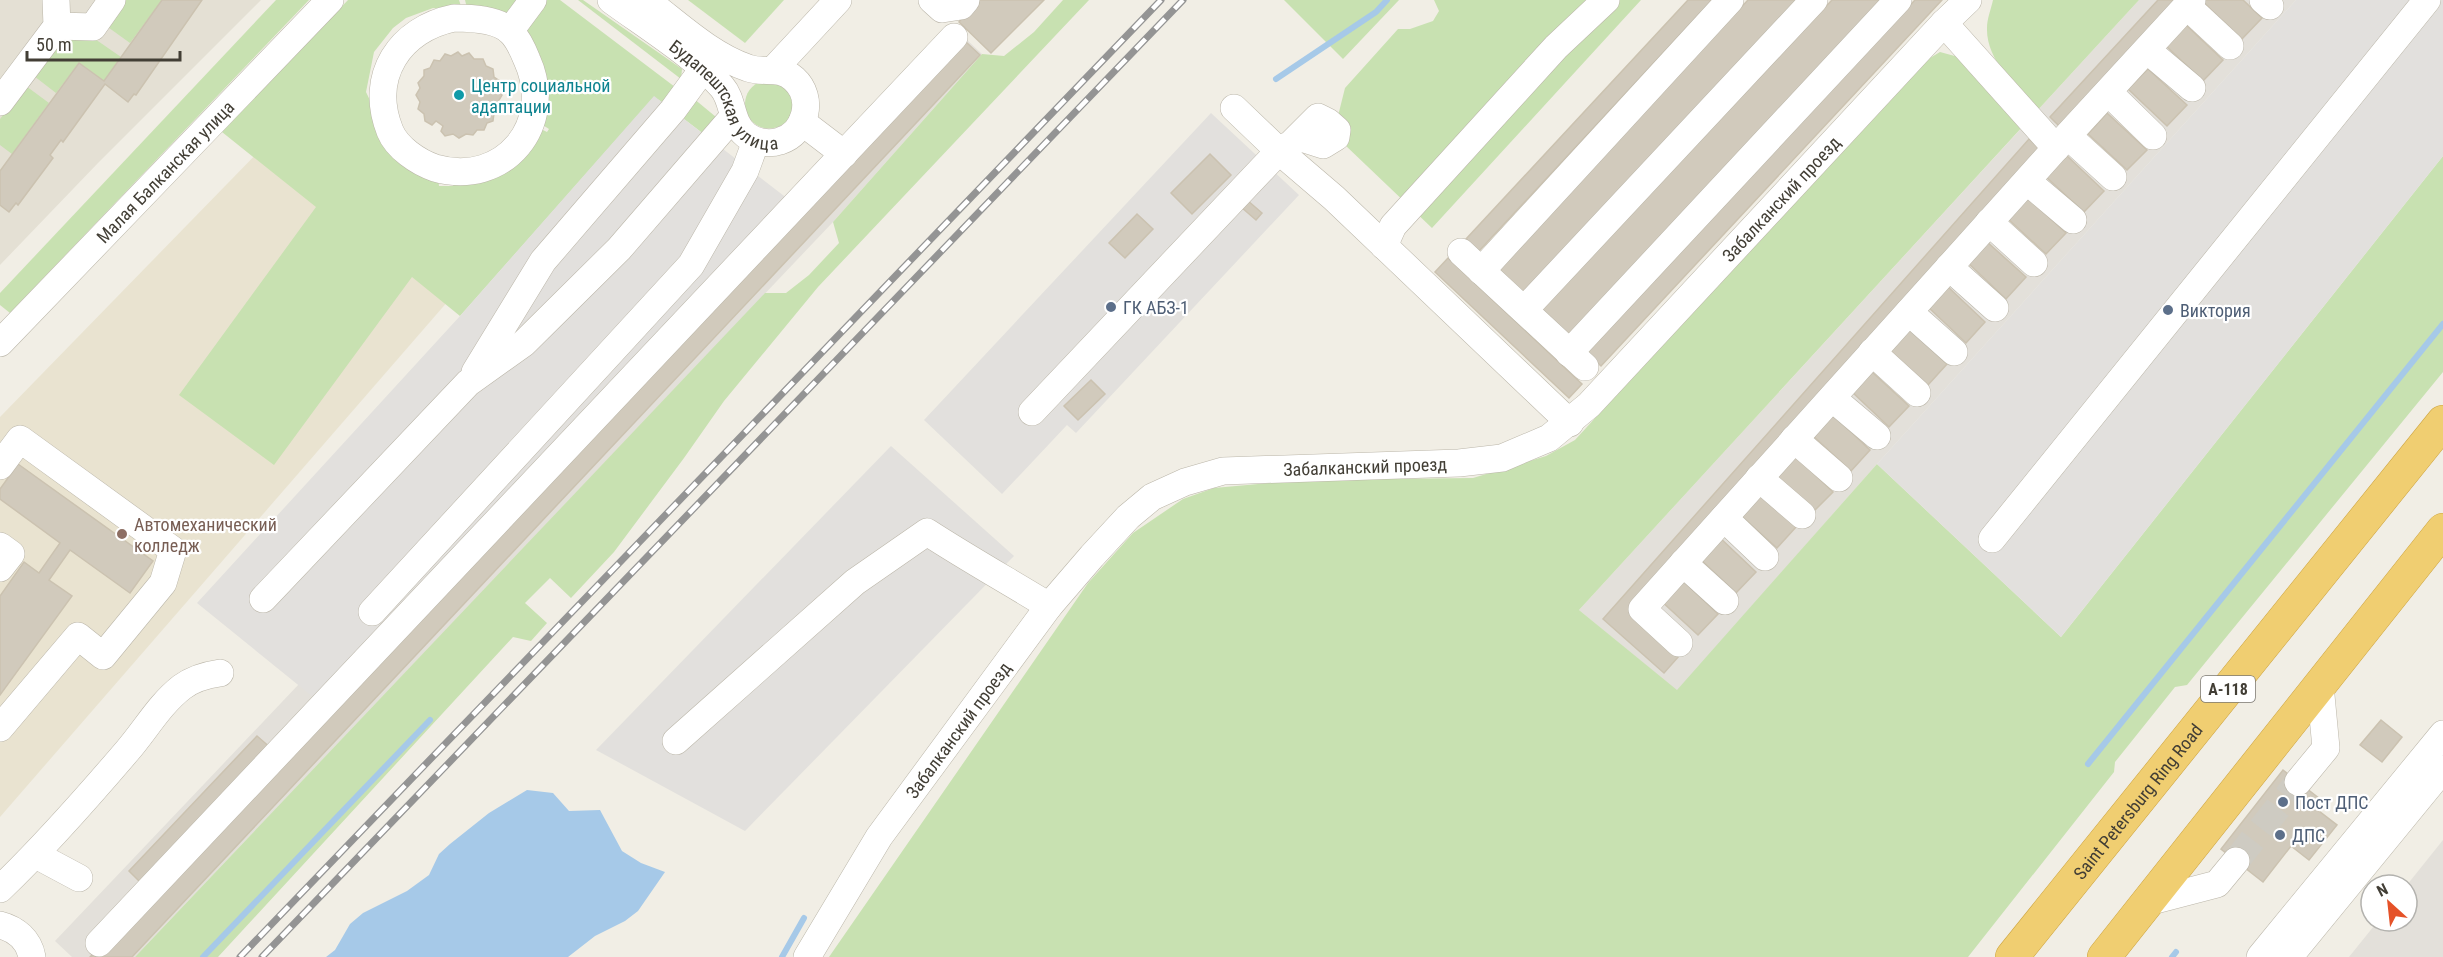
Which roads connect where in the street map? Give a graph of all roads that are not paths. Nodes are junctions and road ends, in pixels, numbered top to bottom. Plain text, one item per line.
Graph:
1 (112, 0) edge
2 (330, 0) edge
3 (533, 0) edge
4 (611, 0) edge
5 (646, 0) edge
6 (838, 0) edge
7 (932, 0) edge
8 (966, 0) edge
9 (1606, 0) edge
10 (1730, 0) edge
11 (1814, 0) edge
12 (1898, 0) edge
13 (1968, 0) edge
14 (2427, 0) edge
15 (2189, 3) edge
16 (57, 13) edge
17 (1944, 22) junction
18 (510, 31) junction
19 (954, 37) dead end
20 (2230, 46) dead end
21 (2147, 50) junction
22 (703, 69) junction
23 (774, 69) junction
24 (2192, 88) dead end
25 (2108, 92) junction
26 (0, 102) edge
27 (1234, 108) dead end
28 (733, 117) junction
29 (802, 122) junction
30 (2153, 136) dead end
31 (756, 141) junction
32 (2062, 142) junction
33 (1288, 144) junction
34 (844, 154) junction
35 (2113, 177) dead end
36 (2027, 181) junction
37 (2073, 220) dead end
38 (1989, 222) junction
39 (1384, 246) junction
40 (1461, 252) dead end
41 (2034, 263) dead end
42 (1949, 267) junction
43 (1481, 271) junction
44 (1995, 308) dead end
45 (1524, 310) junction
46 (1909, 312) junction
47 (4, 330) edge
48 (1872, 352) junction
49 (1954, 352) dead end
50 (468, 383) junction
51 (1917, 393) dead end
52 (1832, 398) junction
53 (1032, 412) dead end
54 (2443, 422) edge
55 (1570, 423) junction
56 (1877, 436) dead end
57 (1794, 439) junction
58 (0, 466) edge
59 (1759, 478) junction
60 (1839, 478) dead end
61 (1802, 515) dead end
62 (1724, 518) junction
63 (2443, 530) edge
64 (1992, 539) dead end
65 (0, 546) edge
66 (1765, 557) dead end
67 (1683, 563) junction
68 (0, 568) edge
69 (262, 599) dead end
70 (1725, 601) dead end
71 (1049, 606) junction
72 (372, 612) dead end
73 (1679, 643) dead end
74 (220, 673) dead end
75 (2320, 685) junction
76 (0, 728) edge
77 (2443, 734) edge
78 (675, 741) dead end
79 (2443, 770) edge
80 (2298, 782) tunnel mouth
81 (36, 855) junction
82 (2236, 861) tunnel mouth
83 (79, 878) dead end
84 (0, 889) edge
85 (2148, 902) junction
86 (0, 925) edge
87 (99, 943) dead end
88 (32, 957) edge
89 (807, 957) edge
90 (2012, 957) edge
91 (2104, 957) edge
92 (2260, 957) edge
93 (2289, 957) edge

1 - 16 street
2 - 47 street, Малая Балканская улица
3 - 18 street
4 - 22 street, Будапештская улица
5 - 23 street, Будапештская улица
6 - 23 street
7 - 8 street
9 - 39 street
10 - 43 street
11 - 45 street
12 - 45 street
13 - 17 street, Забалканский проезд
14 - 64 street
15 - 20 street
15 - 21 street
16 - 26 street
17 - 32 street
17 - 55 street, Забалканский проезд
18 - 18 street
19 - 34 street
21 - 24 street
21 - 25 street
22 - 28 street, Будапештская улица
22 - 50 street
23 - 29 street, Будапештская улица
25 - 30 street
25 - 32 street
27 - 33 street
28 - 31 street, Будапештская улица
28 - 50 street
29 - 31 street, Будапештская улица
29 - 34 street
31 - 72 street
32 - 35 street
32 - 36 street
33 - 39 street
33 - 53 street
34 - 87 street
36 - 37 street
36 - 38 street
38 - 41 street
38 - 42 street
39 - 55 street
40 - 43 street
42 - 44 street
42 - 46 street
43 - 45 street
46 - 48 street
46 - 49 street
48 - 51 street
48 - 52 street
50 - 69 street
52 - 56 street
52 - 57 street
54 - 90 highway, Saint Petersburg Ring Road / А-118
55 - 71 street, Забалканский проезд
57 - 59 street
57 - 60 street
58 - 76 street
59 - 61 street
59 - 62 street
62 - 66 street
62 - 67 street
63 - 75 highway
65 - 68 street
67 - 70 street
67 - 73 street
71 - 78 street
71 - 89 street, Забалканский проезд
74 - 81 street
75 - 80 street
75 - 85 highway
77 - 92 street
79 - 93 street
81 - 83 street
81 - 84 street
82 - 85 street
85 - 91 highway
86 - 88 street

